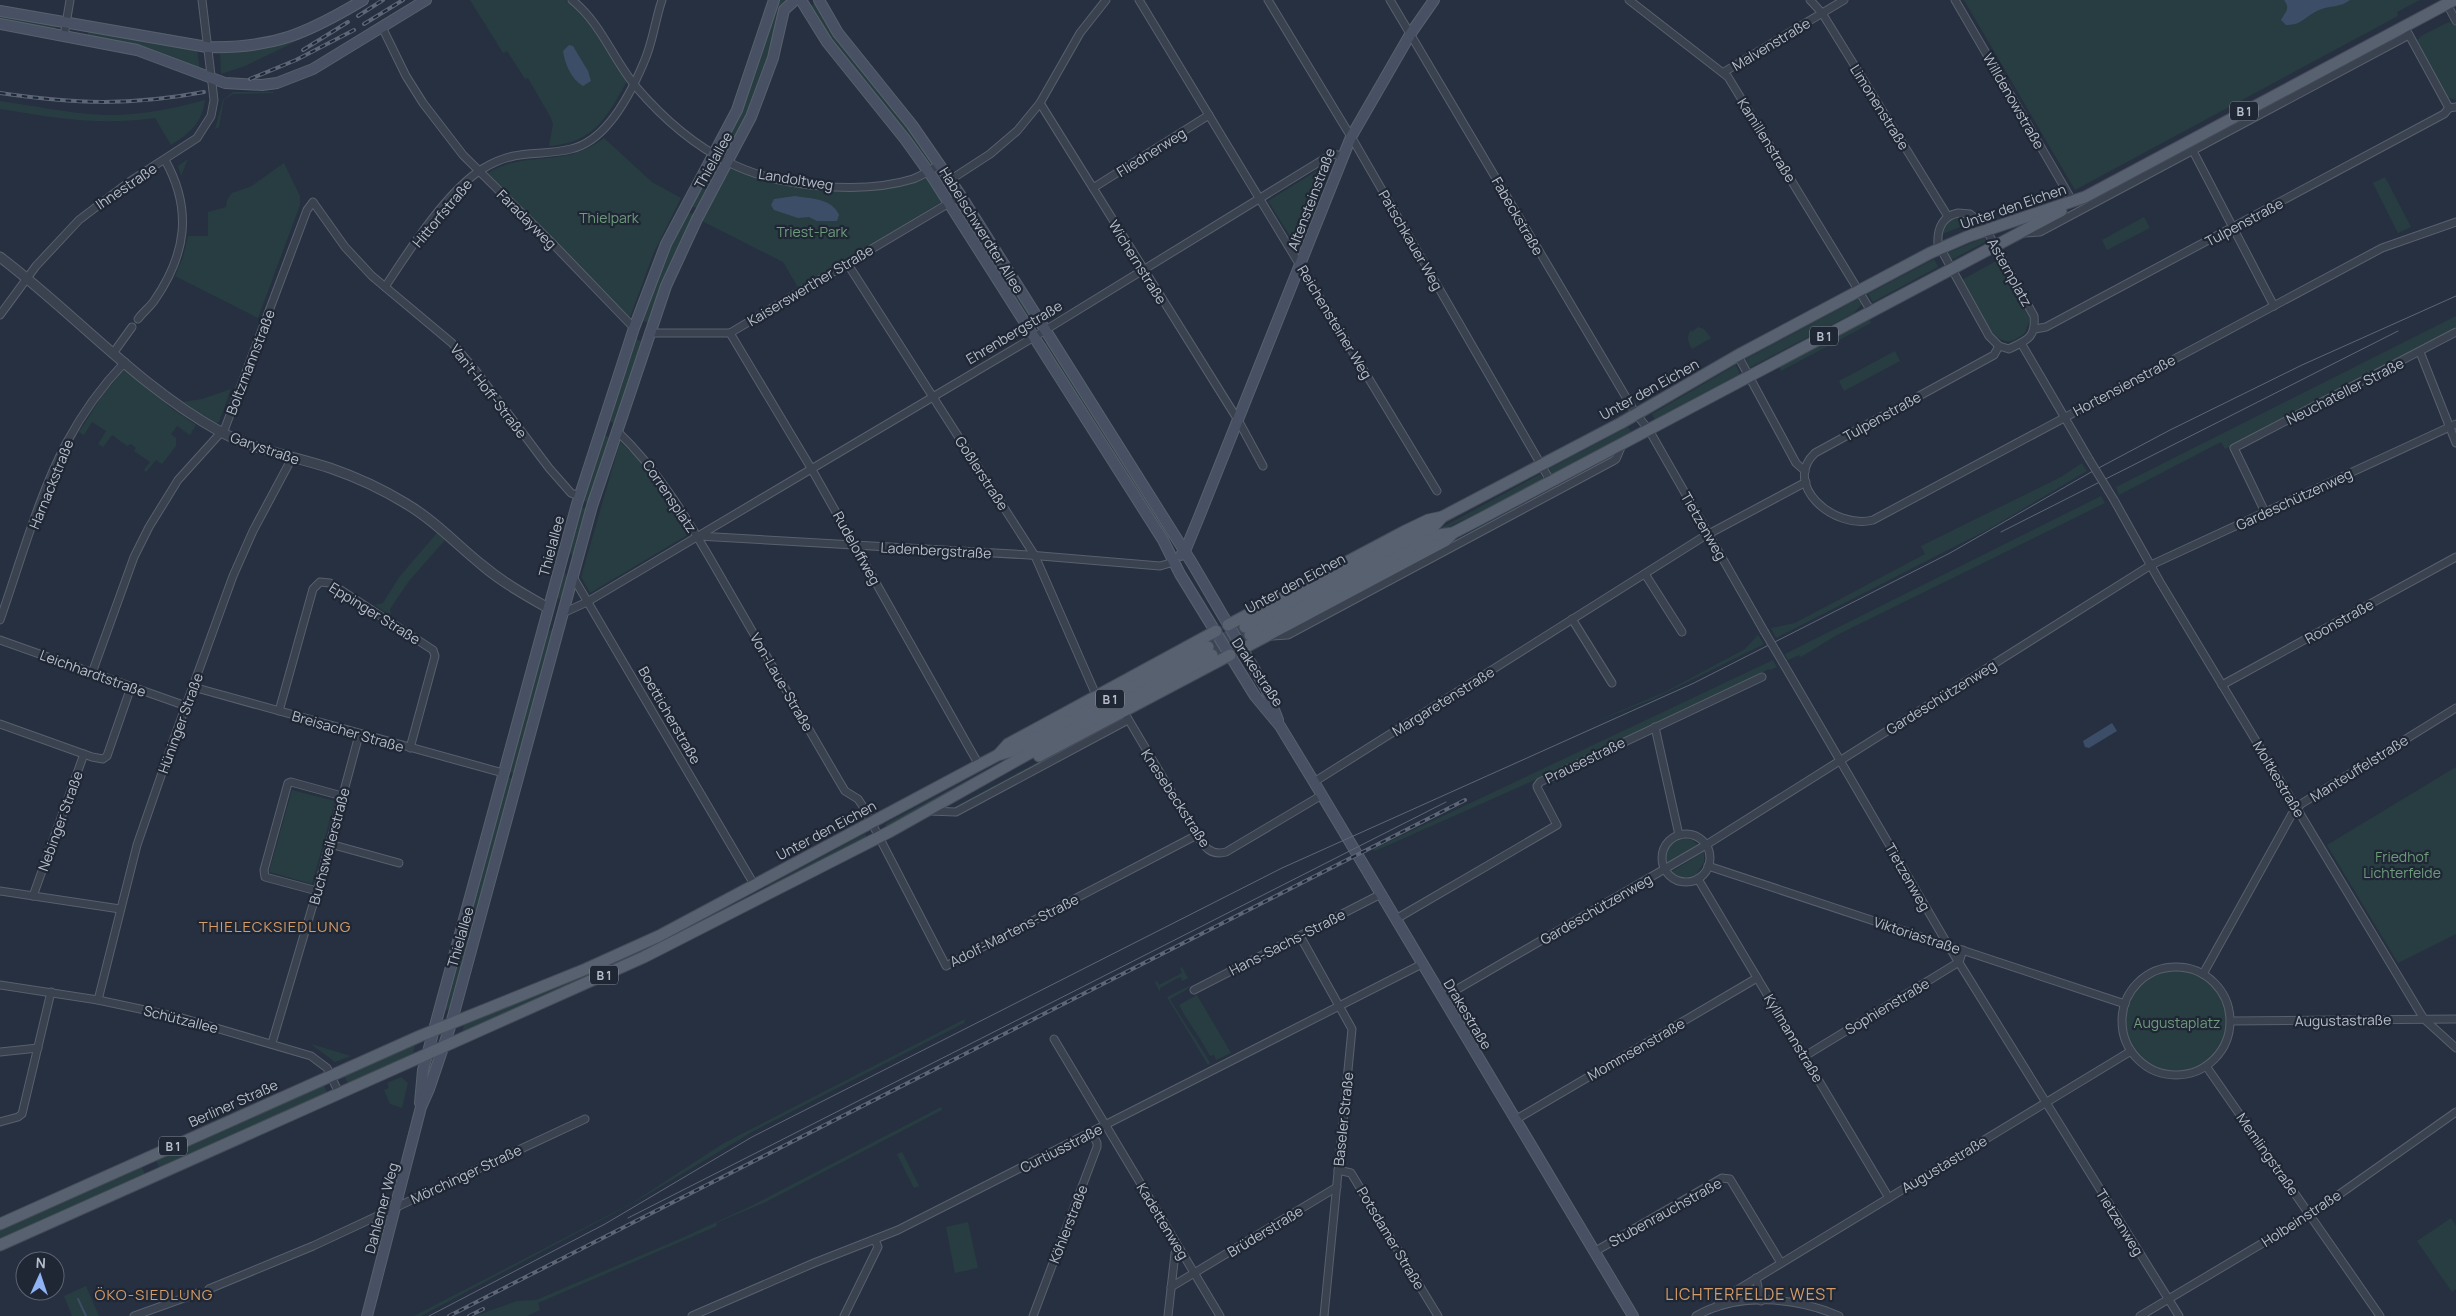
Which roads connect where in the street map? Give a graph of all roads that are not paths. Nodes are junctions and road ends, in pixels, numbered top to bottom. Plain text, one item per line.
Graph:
1 (70, 0) edge
2 (202, 0) edge
3 (363, 0) edge
4 (426, 0) edge
5 (572, 0) edge
6 (662, 0) edge
7 (774, 0) edge
8 (796, 0) edge
9 (801, 0) edge
10 (819, 0) edge
11 (1106, 0) edge
12 (1139, 0) edge
13 (1268, 0) edge
14 (1390, 0) edge
15 (1434, 0) edge
16 (1629, 0) edge
17 (1810, 0) edge
18 (1844, 0) edge
19 (1955, 0) edge
20 (2452, 7) edge
21 (0, 12) edge
22 (1822, 13) junction
23 (2456, 21) edge
24 (66, 23) junction
25 (0, 24) edge
26 (382, 27) junction
27 (2407, 31) junction
28 (1410, 33) junction
29 (64, 36) junction
30 (206, 48) junction
31 (1724, 72) junction
32 (212, 79) junction
33 (633, 83) junction
34 (1040, 103) junction
35 (2452, 107) edge
36 (1209, 115) junction
37 (1351, 136) junction
38 (2192, 151) junction
39 (715, 154) junction
40 (1343, 156) junction
41 (165, 160) junction
42 (728, 162) junction
43 (940, 164) junction
44 (479, 171) junction
45 (928, 172) junction
46 (950, 180) junction
47 (1092, 188) junction
48 (961, 196) junction
49 (1260, 198) junction
50 (2076, 201) junction
51 (313, 202) joint
52 (949, 203) junction
53 (1947, 215) junction
54 (2456, 222) edge
55 (2232, 228) junction
56 (1987, 230) junction
57 (2020, 232) junction
58 (1994, 246) junction
59 (1940, 249) junction
60 (0, 257) edge
61 (847, 263) junction
62 (1300, 264) junction
63 (1143, 269) junction
64 (1950, 269) junction
65 (27, 277) junction
66 (385, 287) junction
67 (1859, 290) junction
68 (2274, 306) junction
69 (1871, 311) junction
70 (0, 315) edge
71 (138, 319) dead end
72 (132, 327) dead end
73 (634, 328) junction
74 (2035, 329) junction
75 (1045, 330) junction
76 (2456, 332) edge
77 (649, 333) junction
78 (730, 333) junction
79 (1034, 337) junction
80 (2021, 343) junction
81 (1999, 346) junction
82 (114, 352) junction
83 (2420, 352) junction
84 (1738, 356) junction
85 (125, 362) junction
86 (1748, 376) junction
87 (932, 395) junction
88 (1636, 414) junction
89 (2064, 417) junction
90 (1238, 420) junction
91 (602, 425) junction
92 (2453, 425) edge
93 (616, 430) junction
94 (1649, 430) junction
95 (222, 432) junction
96 (2456, 443) edge
97 (1622, 444) junction
98 (292, 458) junction
99 (1541, 465) junction
100 (1263, 466) dead end
101 (811, 468) junction
102 (1805, 471) junction
103 (1551, 482) junction
104 (1806, 482) junction
105 (1437, 491) dead end
106 (579, 496) junction
107 (2266, 512) junction
108 (1442, 517) junction
109 (1453, 533) junction
110 (1708, 534) junction
111 (697, 536) junction
112 (855, 545) junction
113 (1185, 551) junction
114 (1035, 556) junction
115 (2456, 557) edge
116 (562, 559) junction
117 (1174, 562) junction
118 (2151, 565) junction
119 (1645, 574) junction
120 (572, 576) junction
121 (587, 602) junction
122 (548, 608) junction
123 (562, 612) junction
124 (1572, 619) junction
125 (0, 620) edge
126 (1228, 625) junction
127 (1216, 631) junction
128 (1682, 632) dead end
129 (1266, 636) junction
130 (0, 640) edge
131 (1242, 649) junction
132 (1230, 656) junction
133 (92, 673) junction
134 (1762, 677) dead end
135 (1612, 683) dead end
136 (2222, 685) junction
137 (193, 687) junction
138 (131, 688) junction
139 (1096, 696) junction
140 (186, 706) junction
141 (2456, 708) edge
142 (279, 712) junction
143 (1126, 716) junction
144 (0, 724) edge
145 (1280, 726) junction
146 (1655, 727) junction
147 (359, 735) junction
148 (410, 748) junction
149 (84, 754) junction
150 (998, 755) junction
151 (1840, 761) junction
152 (979, 765) junction
153 (1010, 766) junction
154 (503, 773) junction
155 (519, 777) junction
156 (1314, 782) junction
157 (1322, 795) junction
158 (342, 796) junction
159 (2296, 808) junction
160 (928, 811) junction
161 (871, 823) junction
162 (1197, 835) junction
163 (1679, 835) junction
164 (879, 838) junction
165 (330, 844) junction
166 (1706, 845) junction
167 (399, 863) dead end
168 (1708, 866) junction
169 (1665, 869) junction
170 (1698, 879) junction
171 (754, 886) junction
172 (0, 891) edge
173 (317, 892) junction
174 (1381, 894) junction
175 (33, 896) junction
176 (120, 909) junction
177 (695, 916) junction
178 (1396, 919) junction
179 (701, 928) junction
180 (1300, 936) junction
181 (1948, 945) junction
182 (1963, 950) junction
183 (1960, 962) junction
184 (1422, 964) junction
185 (2203, 974) junction
186 (1757, 978) junction
187 (0, 985) edge
188 (1194, 990) dead end
189 (51, 992) junction
190 (1442, 998) junction
191 (98, 1000) junction
192 (2125, 1004) junction
193 (1340, 1006) junction
194 (2424, 1019) junction
195 (2456, 1019) edge
196 (2231, 1021) junction
197 (451, 1024) junction
198 (435, 1030) junction
199 (1054, 1040) dead end
200 (272, 1043) junction
201 (443, 1047) junction
202 (38, 1048) junction
203 (2456, 1048) edge
204 (2131, 1051) junction
205 (0, 1052) edge
206 (428, 1053) junction
207 (1805, 1056) junction
208 (2206, 1066) junction
209 (331, 1076) junction
210 (339, 1093) junction
211 (2045, 1103) junction
212 (420, 1107) junction
213 (2456, 1112) edge
214 (585, 1119) dead end
215 (1515, 1120) junction
216 (0, 1122) edge
217 (1105, 1126) junction
218 (1092, 1133) junction
219 (1338, 1170) junction
220 (1337, 1188) junction
221 (1889, 1198) junction
222 (395, 1207) junction
223 (2310, 1215) junction
224 (0, 1224) edge
225 (875, 1240) junction
226 (0, 1245) edge
227 (1180, 1249) junction
228 (1594, 1252) junction
229 (1781, 1263) junction
230 (1194, 1274) junction
231 (1756, 1278) junction
232 (1171, 1287) junction
233 (209, 1289) dead end
234 (198, 1293) dead end
235 (2168, 1299) junction
236 (1761, 1301) junction
237 (1717, 1307) junction
238 (134, 1316) edge
239 (366, 1316) edge
240 (692, 1316) edge
241 (844, 1316) edge
242 (1032, 1316) edge
243 (1168, 1316) edge
244 (1220, 1316) edge
245 (1324, 1316) edge
246 (1438, 1316) edge
247 (1633, 1316) edge
248 (1696, 1316) edge
249 (1839, 1316) edge
250 (2140, 1316) edge
251 (2179, 1316) edge
252 (2380, 1316) edge

1 - 24 street
2 - 30 street, Ihnestraße
3 - 30 main road
4 - 26 main road
5 - 33 street, Landoltweg
6 - 33 street, Hittorfstraße
7 - 39 main road, Thielallee
8 - 42 main road, Thielallee
9 - 45 main road, Habelschwerdter Allee
10 - 43 main road, Habelschwerdter Allee
11 - 34 street
12 - 36 street, Reichensteiner Weg
13 - 37 street, Patschkauer Weg
14 - 28 street, Fabeckstraße
15 - 28 main road, Altensteinstraße
16 - 31 street, Kamillenstraße
17 - 22 street, Limonenstraße
18 - 22 street, Malvenstraße
19 - 50 street, Willdenowstraße
20 - 23 street
20 - 27 main road, Unter den Eichen / B 1
21 - 24 main road
22 - 31 street, Malvenstraße
22 - 53 street, Limonenstraße
24 - 29 street
24 - 30 main road
25 - 29 main road
26 - 32 main road
26 - 44 street, Faradayweg
27 - 35 street
27 - 38 street, Unter den Eichen
27 - 50 main road, Unter den Eichen / B 1
28 - 37 main road, Altensteinstraße
28 - 88 street, Fabeckstraße
29 - 32 main road
30 - 32 street, Ihnestraße
31 - 67 street, Kamillenstraße
32 - 41 street, Ihnestraße
33 - 39 street, Landoltweg
33 - 44 street, Hittorfstraße
34 - 46 street
34 - 47 street, Wichernstraße
35 - 55 street, Tulpenstraße
36 - 47 street, Fliednerweg
36 - 49 street, Reichensteiner Weg
37 - 40 main road, Altensteinstraße
37 - 99 street, Patschkauer Weg
38 - 55 street
38 - 57 street, Unter den Eichen
39 - 42 street, Landoltweg
39 - 73 main road, Thielallee
40 - 49 street, Ehrenbergstraße
40 - 62 main road, Altensteinstraße
41 - 65 street, Ihnestraße
41 - 71 street
42 - 45 street, Landoltweg
42 - 77 main road, Thielallee
43 - 45 street, Landoltweg
43 - 46 main road, Habelschwerdter Allee
44 - 66 street, Hittorfstraße
44 - 73 street, Faradayweg
45 - 52 main road, Habelschwerdter Allee
46 - 48 main road, Habelschwerdter Allee
47 - 63 street, Wichernstraße
48 - 52 street, Kaiserswerther Straße
48 - 75 main road, Habelschwerdter Allee
49 - 62 street, Reichensteiner Weg
49 - 63 street, Ehrenbergstraße
50 - 56 main road, Unter den Eichen / B 1
50 - 57 main road, Unter den Eichen / B 1
51 - 66 street, Van't-Hoff-Straße
51 - 95 street, Boltzmannstraße
52 - 61 street, Kaiserswerther Straße
52 - 79 main road, Habelschwerdter Allee
53 - 56 street, Asternplatz
53 - 59 street
54 - 68 street, Hortensienstraße
55 - 68 street
55 - 74 street, Tulpenstraße
56 - 58 street, Asternplatz
56 - 59 main road, Unter den Eichen / B 1
57 - 58 main road, Unter den Eichen / B 1
58 - 64 main road, Unter den Eichen / B 1
58 - 74 street, Asternplatz
59 - 64 street
59 - 67 main road, Unter den Eichen / B 1
60 - 65 street, Garystraße
61 - 78 street, Kaiserswerther Straße
61 - 87 street, Goßlerstraße
62 - 90 main road, Altensteinstraße
62 - 105 street, Reichensteiner Weg
63 - 75 street, Ehrenbergstraße
63 - 90 street, Wichernstraße
64 - 69 main road, Unter den Eichen / B 1
64 - 81 street
65 - 70 street, Ihnestraße
65 - 82 street, Garystraße
66 - 106 street, Van't-Hoff-Straße
67 - 69 street, Kamillenstraße
67 - 84 main road, Unter den Eichen / B 1
68 - 89 street, Hortensienstraße
69 - 86 main road, Unter den Eichen / B 1
72 - 82 street
73 - 77 main road
73 - 91 main road, Thielallee
74 - 80 street
75 - 79 street, Ehrenbergstraße
75 - 113 main road, Habelschwerdter Allee
76 - 83 street, Neuchateller Straße
77 - 78 street
77 - 93 main road, Thielallee
78 - 101 street, Rudeloffweg
79 - 87 street, Ehrenbergstraße
79 - 117 main road, Habelschwerdter Allee
80 - 81 street
80 - 89 street, Moltkestraße
81 - 102 street, Tulpenstraße
82 - 85 street, Garystraße
83 - 92 street
83 - 107 street, Neuchateller Straße
84 - 86 street
84 - 88 main road, Unter den Eichen / B 1
85 - 95 street, Garystraße
85 - 125 street, Harnackstraße
86 - 94 main road, Unter den Eichen / B 1
86 - 102 street
87 - 101 street, Ehrenbergstraße
87 - 114 street, Goßlerstraße
88 - 94 street, Fabeckstraße
88 - 99 main road, Unter den Eichen / B 1
89 - 104 street, Hortensienstraße
89 - 118 street, Moltkestraße, bridge
90 - 100 street
90 - 113 main road, Altensteinstraße
91 - 93 main road
91 - 106 main road, Thielallee
92 - 96 street
92 - 107 street, Gardeschützenweg
93 - 111 street, Corrensplatz
93 - 120 main road, Thielallee
94 - 97 main road, Unter den Eichen / B 1
94 - 110 street, Tietzenweg
95 - 98 street, Garystraße
95 - 133 street, Boltzmannstraße
97 - 103 main road, Unter den Eichen / B 1
97 - 129 street, Unter den Eichen
98 - 122 street, Garystraße
98 - 137 street, Hüninger Straße
99 - 103 street, Patschkauer Weg
99 - 108 main road, Unter den Eichen / B 1
101 - 111 street, Ehrenbergstraße
101 - 112 street, Rudeloffweg
102 - 104 street
103 - 109 main road, Unter den Eichen / B 1
104 - 110 street, Margaretenstraße
106 - 116 main road, Thielallee
107 - 118 street, Gardeschützenweg
108 - 109 main road, Unter den Eichen / B 1
108 - 126 main road
109 - 129 main road
110 - 119 street, Margaretenstraße
110 - 151 street, Tietzenweg, bridge
111 - 112 street, Ladenbergstraße
111 - 121 street, Corrensplatz
111 - 161 street, Von-Laue-Straße
112 - 114 street, Ladenbergstraße
112 - 152 street, Rudeloffweg
113 - 117 main road
113 - 126 main road, Habelschwerdter Allee
114 - 117 street, Ladenbergstraße
114 - 139 street, Goßlerstraße
115 - 136 street, Roonstraße
116 - 120 main road, Boetticherstraße
116 - 122 main road, Thielallee
117 - 127 main road, Habelschwerdter Allee
118 - 136 street, Moltkestraße
118 - 151 street, Gardeschützenweg
119 - 124 street, Margaretenstraße
119 - 128 street
120 - 121 street, Boetticherstraße
120 - 123 main road, Thielallee
121 - 123 street
121 - 171 street, Boetticherstraße
122 - 123 main road
122 - 154 main road, Thielallee
123 - 155 main road, Thielallee
124 - 135 street
124 - 156 street, Margaretenstraße
126 - 127 main road
126 - 131 main road, Habelschwerdter Allee
127 - 132 main road, Drakestraße
127 - 139 main road
129 - 131 main road
130 - 133 street, Leichhardtstraße
131 - 132 main road
131 - 145 main road, Drakestraße
132 - 143 main road
132 - 145 main road, Drakestraße
133 - 138 street, Leichhardtstraße
134 - 146 street, Prausestraße
136 - 159 street, Moltkestraße
137 - 140 street, Hüninger Straße
137 - 142 street, Breisacher Straße
138 - 140 street, Leichhardtstraße
138 - 149 street, Nebinger Straße
139 - 150 main road
140 - 176 street, Hüninger Straße
141 - 159 street, Manteuffelstraße
142 - 147 street, Breisacher Straße
142 - 148 street, Eppinger Straße
143 - 153 main road
143 - 160 street
143 - 162 street, Knesebeckstraße
144 - 149 street
145 - 156 main road, Drakestraße
146 - 163 street
146 - 178 street, Prausestraße
147 - 148 street, Breisacher Straße
147 - 158 street, Buchsweilerstraße
148 - 154 street, Breisacher Straße
149 - 175 street, Nebinger Straße
150 - 152 main road, Unter den Eichen / B 1
150 - 153 main road, Unter den Eichen / B 1
151 - 166 street, Gardeschützenweg
151 - 181 street, Tietzenweg
152 - 161 main road, Unter den Eichen / B 1
153 - 160 main road, Unter den Eichen / B 1
154 - 155 main road
154 - 198 main road, Thielallee
155 - 197 main road, Thielallee
156 - 157 main road, Drakestraße
157 - 162 street, Knesebeckstraße
157 - 174 main road, Drakestraße
158 - 165 street, Buchsweilerstraße
158 - 173 street
159 - 185 street, Manteuffelstraße
159 - 194 street, Moltkestraße
160 - 164 main road, Unter den Eichen / B 1
161 - 164 street, Adolf-Martens-Straße
161 - 171 main road, Unter den Eichen / B 1
162 - 164 street, Adolf-Martens-Straße
163 - 166 street
163 - 169 street
164 - 179 main road, Unter den Eichen / B 1
165 - 167 street
165 - 173 street, Buchsweilerstraße
166 - 168 street
166 - 169 street, Gardeschützenweg
168 - 170 street
168 - 181 street, Viktoriastraße
169 - 170 street
169 - 190 street, Gardeschützenweg
170 - 186 street, Kyllmannstraße
171 - 177 main road, Unter den Eichen / B 1
172 - 175 street
173 - 200 street, Buchsweilerstraße
174 - 178 main road, Drakestraße
174 - 180 street, Hans-Sachs-Straße
175 - 176 street
176 - 191 street, Hüninger Straße
177 - 179 main road
177 - 197 main road, Unter den Eichen / B 1
178 - 184 main road, Drakestraße
179 - 201 main road, Unter den Eichen / B 1
180 - 188 street, Hans-Sachs-Straße
180 - 193 street, Baseler Straße
181 - 182 street, Viktoriastraße
181 - 183 street, Tietzenweg
182 - 183 street
182 - 192 street, Viktoriastraße
183 - 207 street, Sophienstraße
183 - 211 street, Tietzenweg
184 - 190 main road, Drakestraße
184 - 193 street, Curtiusstraße
185 - 192 street
185 - 196 street
186 - 207 street, Kyllmannstraße
186 - 215 street, Mommsenstraße
187 - 189 street, Schützallee
189 - 191 street, Schützallee
189 - 202 street
190 - 215 main road, Drakestraße
191 - 200 street, Schützallee
192 - 204 street
193 - 217 street, Curtiusstraße
193 - 219 street, Baseler Straße
194 - 195 street, Augustastraße
194 - 196 street, Augustastraße
194 - 203 street, Moltkestraße
196 - 208 street
197 - 198 main road, Berliner Straße / B 1
197 - 201 main road, Thielallee
198 - 206 main road, Dahlemer Weg
198 - 209 main road, Berliner Straße / B 1
199 - 217 street, Kadettenweg
200 - 209 street, Schützallee
201 - 206 main road, B 1
201 - 212 main road, Dahlemer Weg
202 - 205 street
202 - 216 street
204 - 208 street
204 - 211 street, Augustastraße
206 - 210 main road, B 1
206 - 212 main road, Dahlemer Weg
207 - 221 street, Kyllmannstraße
208 - 223 street, Memlingstraße
209 - 210 street, Schützallee
209 - 224 main road, Berliner Straße / B 1
210 - 226 main road, B 1
211 - 221 street, Augustastraße
211 - 235 street, Tietzenweg
212 - 222 main road, Dahlemer Weg
213 - 223 street, Holbeinstraße
214 - 222 street, Mörchinger Straße
215 - 228 main road, Drakestraße
217 - 218 street, Curtiusstraße
217 - 227 street, Kadettenweg
218 - 225 street, Curtiusstraße
218 - 242 street, Köhlerstraße
219 - 220 street, Baseler Straße
219 - 246 street, Potsdamer Straße
220 - 230 street, Brüderstraße
220 - 245 street, Baseler Straße
221 - 229 street, Augustastraße
222 - 233 street, Mörchinger Straße
222 - 239 main road, Dahlemer Weg
223 - 235 street, Holbeinstraße
223 - 252 street, Memlingstraße
225 - 240 street, Curtiusstraße
225 - 241 street
227 - 230 street, Kadettenweg
227 - 232 street
228 - 229 street, Stubenrauchstraße
228 - 247 main road, Drakestraße
229 - 231 street, Augustastraße
230 - 232 street, Brüderstraße
230 - 244 street, Kadettenweg
231 - 236 street
231 - 237 street, Augustastraße
232 - 243 street
234 - 238 street
235 - 250 street, Holbeinstraße
235 - 251 street, Tietzenweg
236 - 237 street
236 - 249 street
237 - 248 street

